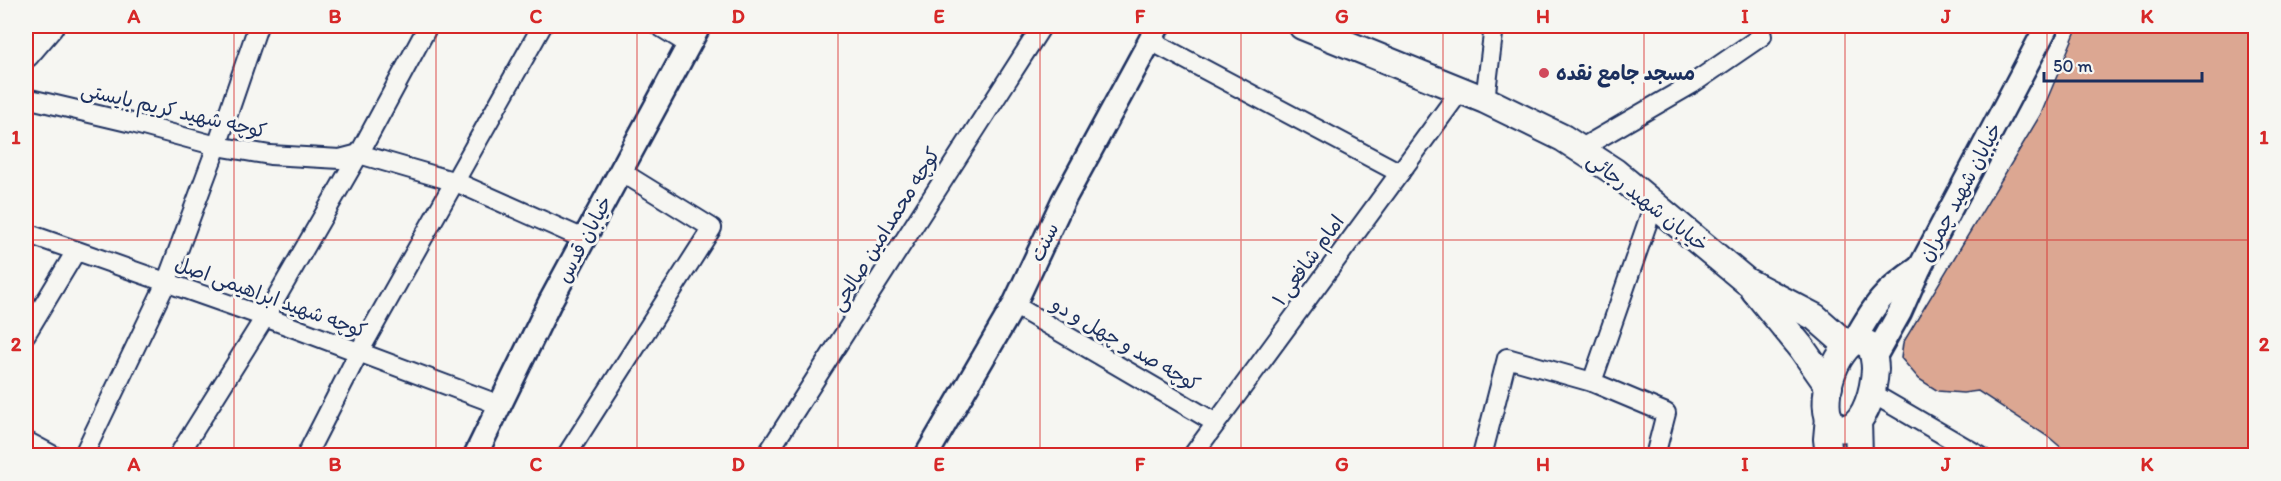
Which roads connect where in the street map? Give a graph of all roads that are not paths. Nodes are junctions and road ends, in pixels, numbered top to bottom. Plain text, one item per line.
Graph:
1 (50, 26) edge
2 (258, 26) edge
3 (428, 26) edge
4 (542, 26) edge
5 (659, 26) edge
6 (1042, 26) edge
7 (1302, 26) edge
8 (1494, 26) edge
9 (1759, 26) edge
10 (2040, 31) edge
11 (1153, 33) edge
12 (694, 35) edge
13 (26, 54) edge
14 (1460, 91) junction
15 (26, 98) edge
16 (1485, 100) junction
17 (217, 146) junction
18 (1580, 149) junction
19 (359, 154) junction
20 (620, 171) junction
21 (1400, 173) junction
22 (456, 182) junction
23 (1654, 204) junction
24 (26, 233) edge
25 (584, 239) junction
26 (76, 251) junction
27 (1920, 267) junction
28 (1746, 281) junction
29 (166, 283) junction
30 (1014, 305) junction
31 (265, 317) junction
32 (26, 334) edge
33 (1851, 343) junction
34 (359, 352) junction
35 (1874, 358) junction
36 (1592, 382) junction
37 (1829, 387) junction
38 (1870, 392) junction
39 (500, 405) junction
40 (1829, 417) junction
41 (1858, 421) junction
42 (1216, 423) junction
43 (26, 441) edge
44 (54, 456) edge
45 (83, 456) edge
46 (178, 456) edge
47 (306, 456) edge
48 (475, 456) edge
49 (566, 456) edge
50 (766, 456) edge
51 (926, 456) edge
52 (1192, 456) edge
53 (1482, 456) edge
54 (1655, 456) edge
55 (1829, 456) edge
56 (1859, 456) edge
57 (1980, 456) edge

1 - 13 main road
2 - 17 street
3 - 19 street
4 - 22 street
5 - 12 street
6 - 50 street, کوچه محمدامین صالحی
7 - 14 main road, خیابان شهید رجائی
8 - 16 street
9 - 18 street
10 - 27 street, خیابان شهید چمران
11 - 21 street
11 - 30 street, سنت
12 - 20 street, خیابان قدس
14 - 16 main road, خیابان شهید رجائی
14 - 21 street, امام شافعی ۱
15 - 17 street, کوچه شهید کریم بایستی
16 - 18 main road, خیابان شهید رجائی
17 - 19 street, کوچه شهید کریم بایستی
17 - 29 street
18 - 23 main road, خیابان شهید رجائی
19 - 22 street, کوچه شهید کریم بایستی
19 - 31 street
20 - 25 street, خیابان قدس
20 - 49 street
21 - 42 street, امام شافعی ۱
22 - 25 street, کوچه شهید کریم بایستی
22 - 34 street
23 - 28 main road, خیابان شهید رجائی
23 - 36 street
24 - 26 street, کوچه شهید ابراهیمی اصل
25 - 39 street, خیابان قدس
26 - 29 street, کوچه شهید ابراهیمی اصل
26 - 32 street
27 - 33 street
27 - 35 street, خیابان شهید چمران
28 - 33 main road, خیابان شهید رجائی
28 - 37 main road
29 - 31 street, کوچه شهید ابراهیمی اصل
29 - 45 street
30 - 42 street, کوچه صد و چهل و دو
30 - 51 street, سنت
31 - 34 street, کوچه شهید ابراهیمی اصل
31 - 46 street
33 - 35 main road, خیابان شهید رجائی
33 - 37 main road
34 - 39 street, کوچه شهید ابراهیمی اصل
34 - 47 street
35 - 38 main road
36 - 53 street
36 - 54 street
37 - 40 main road
38 - 41 main road
38 - 57 street
39 - 48 street, خیابان قدس
40 - 41 main road
40 - 55 main road
41 - 56 main road
42 - 52 street, امام شافعی ۱
43 - 44 street

